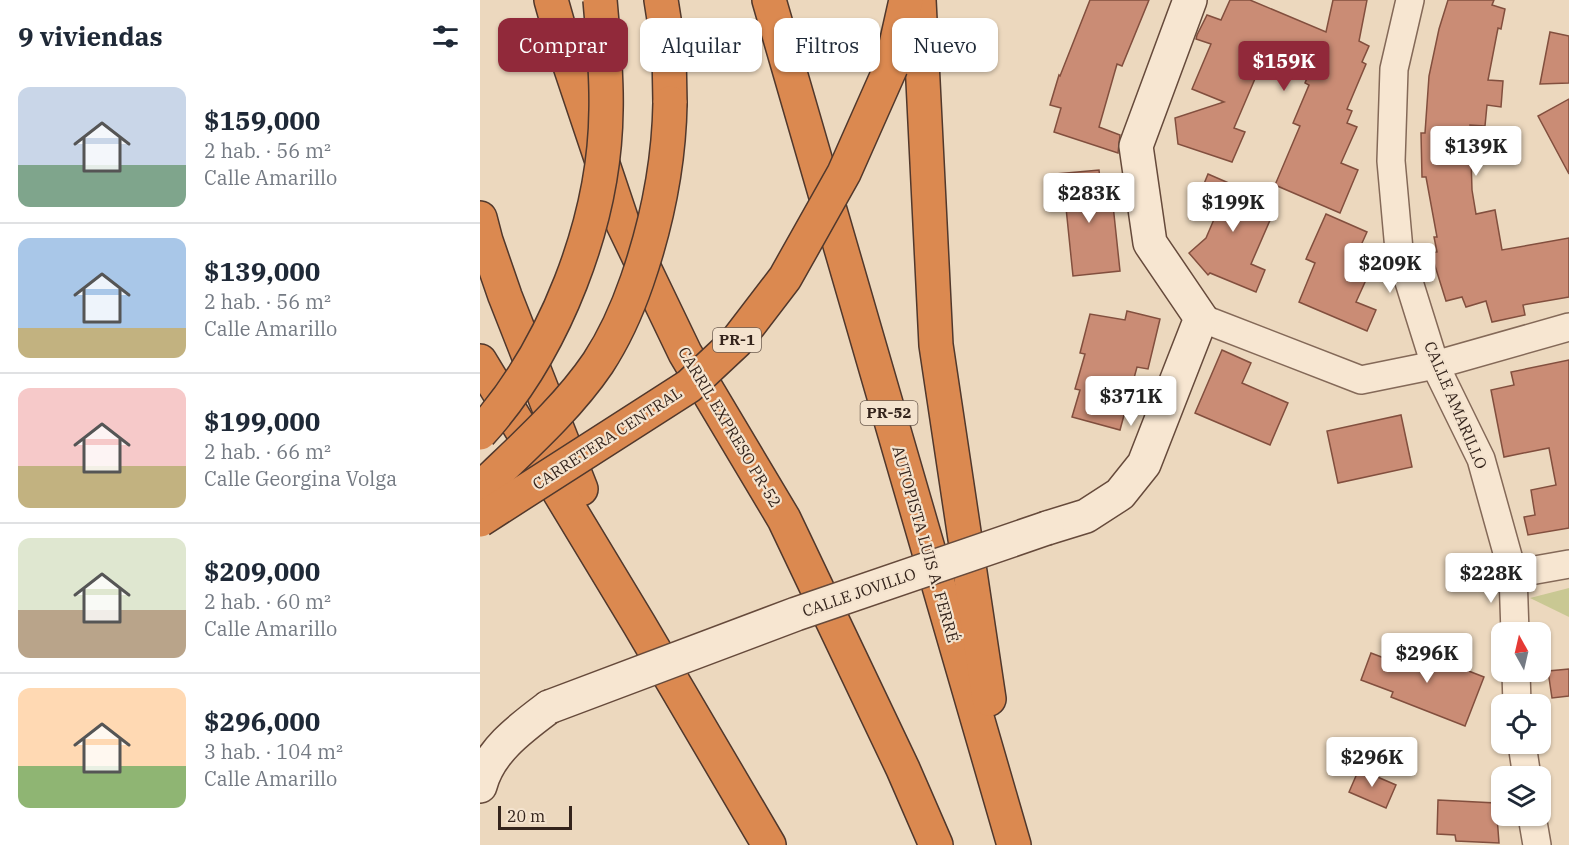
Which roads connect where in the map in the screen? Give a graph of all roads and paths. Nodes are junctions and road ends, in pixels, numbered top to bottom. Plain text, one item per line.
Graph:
1 (551, 0) edge
2 (600, 0) edge
3 (662, 0) edge
4 (769, 0) edge
5 (906, 0) edge
6 (919, 0) edge
7 (1190, 0) edge
8 (1410, 0) edge
9 (480, 218) edge
10 (1201, 318) junction
11 (1569, 327) edge
12 (480, 361) edge
13 (1436, 365) junction
14 (480, 433) edge
15 (480, 489) edge
16 (480, 520) edge
17 (1569, 564) edge
18 (1513, 574) junction
19 (1515, 622) edge
20 (639, 624) junction
21 (481, 772) edge
22 (1534, 826) edge
23 (1011, 835) edge
24 (769, 845) edge
25 (936, 845) edge
26 (1537, 845) edge

1 - 25 highway, CARRIL EXPRESO PR-52
2 - 14 highway, bridge
3 - 15 highway, bridge
4 - 23 highway, AUTOPISTA LUIS A. FERRÉ / PR-52
5 - 16 highway, CARRETERA CENTRAL / PR-1, bridge
6 - 23 highway
7 - 10 street
8 - 13 street, CALLE AMARILLO
9 - 20 highway
10 - 13 street
10 - 21 street, CALLE JOVILLO, bridge
11 - 13 street
12 - 20 highway
13 - 18 street, CALLE AMARILLO
17 - 18 street
18 - 19 street, CALLE AMARILLO
20 - 24 highway
22 - 26 street

